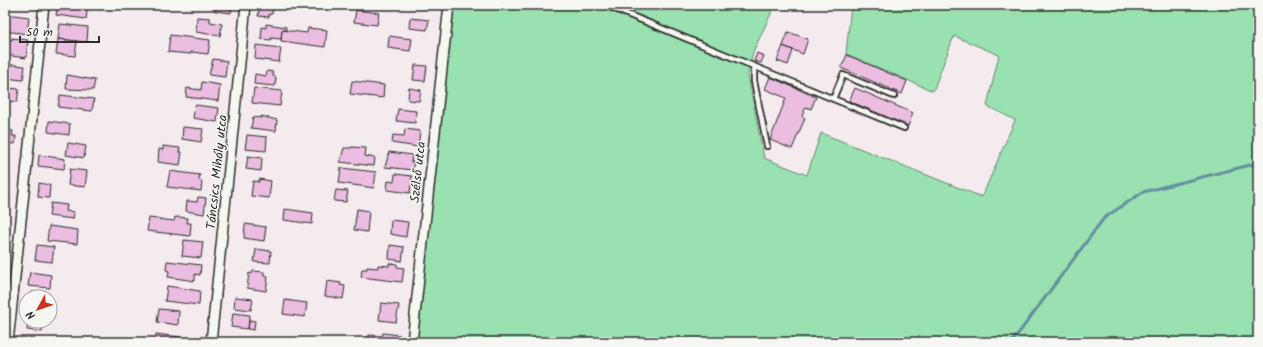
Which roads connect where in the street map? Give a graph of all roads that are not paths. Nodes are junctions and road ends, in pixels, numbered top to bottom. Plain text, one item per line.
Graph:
1 (44, 5) edge
2 (246, 5) edge
3 (449, 5) edge
4 (605, 5) edge
5 (754, 66) junction
6 (894, 96) dead end
7 (833, 99) junction
8 (904, 128) dead end
9 (767, 146) dead end
10 (8, 342) edge
11 (212, 342) edge
12 (412, 342) edge

1 - 10 street
2 - 11 street, Táncsics Mihály utca
3 - 12 street, Szélső utca
4 - 5 lane
5 - 7 lane
5 - 9 lane
6 - 7 lane
7 - 8 lane

